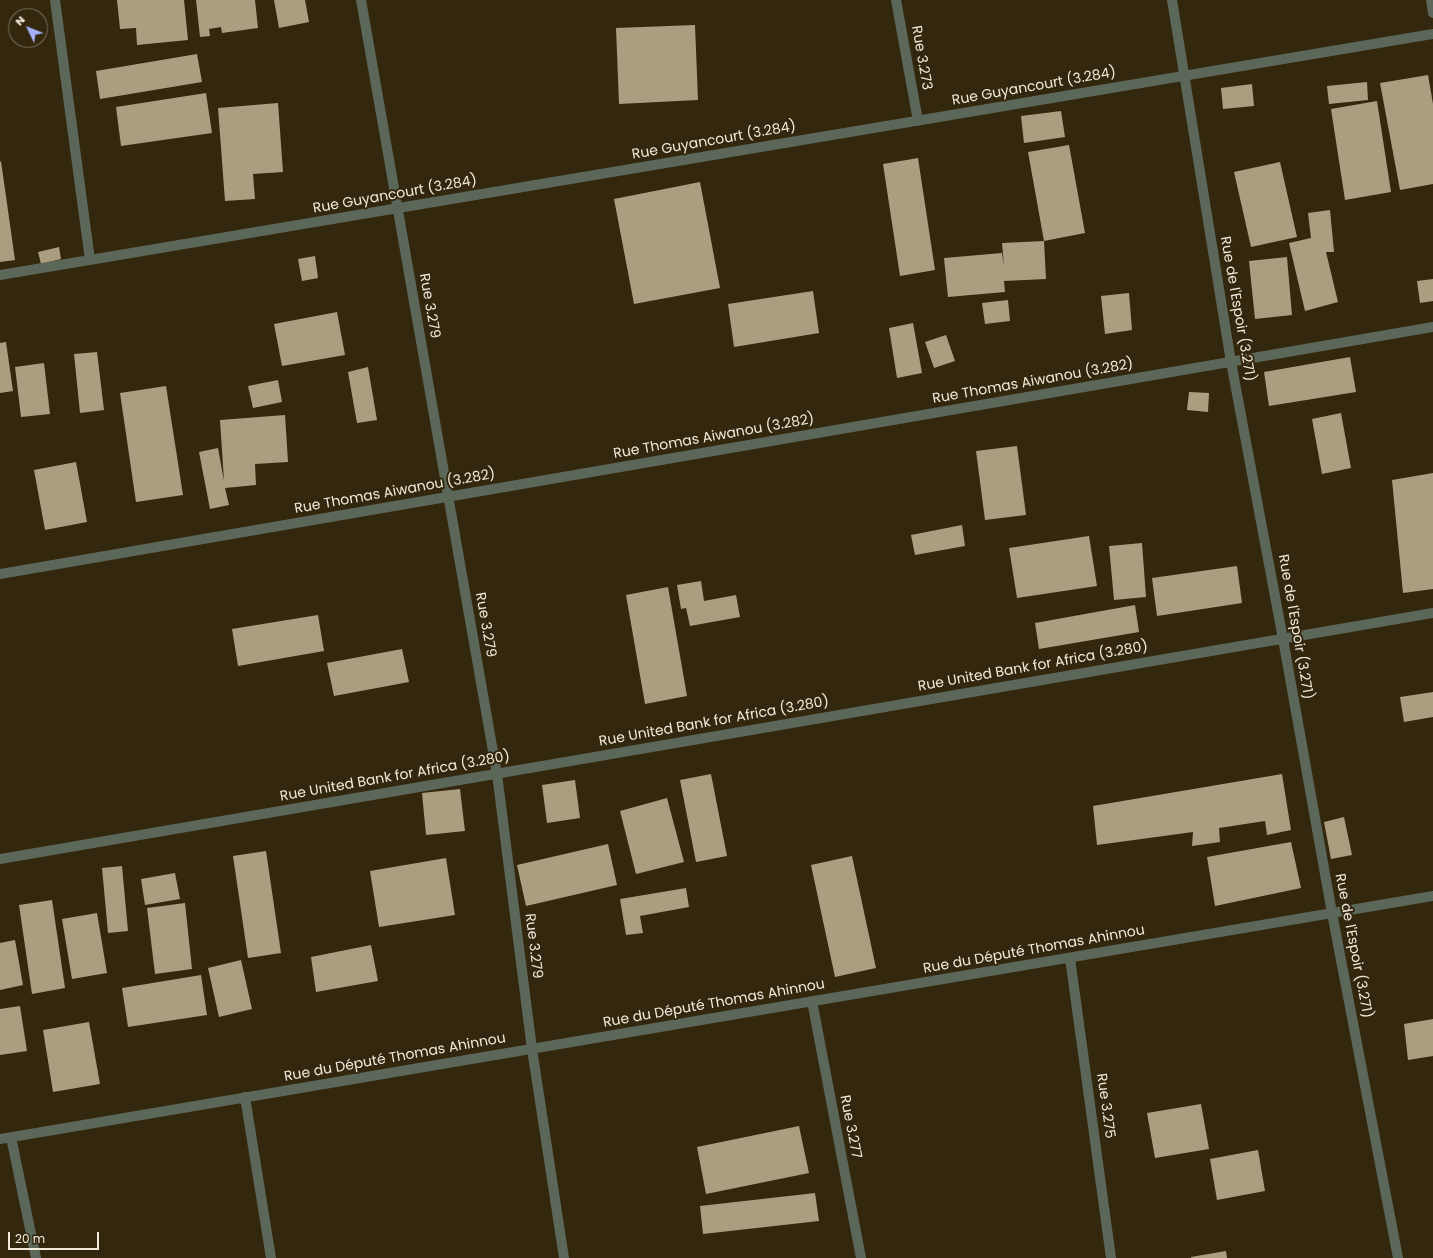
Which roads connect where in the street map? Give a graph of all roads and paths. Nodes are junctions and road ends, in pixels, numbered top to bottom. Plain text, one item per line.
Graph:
1 (55, 0) edge
2 (361, 0) edge
3 (896, 0) edge
4 (1172, 0) edge
5 (1431, 0) edge
6 (1433, 13) edge
7 (1433, 34) edge
8 (1184, 76) junction
9 (918, 120) junction
10 (398, 208) junction
11 (90, 260) junction
12 (0, 275) edge
13 (1433, 328) edge
14 (1231, 362) junction
15 (448, 497) junction
16 (0, 574) edge
17 (1433, 613) edge
18 (1283, 639) junction
19 (497, 774) junction
20 (0, 859) edge
21 (1433, 896) edge
22 (1332, 913) junction
23 (1070, 958) junction
24 (812, 1001) junction
25 (532, 1048) junction
26 (245, 1097) junction
27 (11, 1137) junction
28 (0, 1139) edge
29 (36, 1258) edge
30 (272, 1258) edge
31 (564, 1258) edge
32 (861, 1258) edge
33 (1111, 1258) edge
34 (1398, 1258) edge

1 - 11 street
2 - 10 street, Rue 3.279
3 - 9 street, Rue 3.273
4 - 8 street, Rue de l'Espoir (3.271)
5 - 6 street
7 - 8 street, Rue Guyancourt (3.284)
8 - 9 street, Rue Guyancourt (3.284)
8 - 14 street, Rue de l'Espoir (3.271)
9 - 10 street, Rue Guyancourt (3.284)
10 - 11 street, Rue Guyancourt (3.284)
10 - 15 street, Rue 3.279
11 - 12 street, Rue Guyancourt (3.284)
13 - 14 street, Rue Thomas Aiwanou (3.282)
14 - 15 street, Rue Thomas Aiwanou (3.282)
14 - 18 street, Rue de l'Espoir (3.271)
15 - 16 street, Rue Thomas Aiwanou (3.282)
15 - 19 street, Rue 3.279
17 - 18 street, Rue United Bank for Africa (3.280)
18 - 19 street, Rue United Bank for Africa (3.280)
18 - 22 street, Rue de l'Espoir (3.271)
19 - 20 street, Rue United Bank for Africa (3.280)
19 - 25 street, Rue 3.279
21 - 22 street, Rue du Député Thomas Ahinnou
22 - 23 street, Rue du Député Thomas Ahinnou
22 - 34 street, Rue de l'Espoir (3.271)
23 - 24 street, Rue du Député Thomas Ahinnou
23 - 33 street, Rue 3.275
24 - 25 street, Rue du Député Thomas Ahinnou
24 - 32 street, Rue 3.277
25 - 26 street, Rue du Député Thomas Ahinnou
25 - 31 street, Rue 3.279
26 - 27 street, Rue du Député Thomas Ahinnou
26 - 30 street
27 - 28 street, Rue du Député Thomas Ahinnou
27 - 29 street

